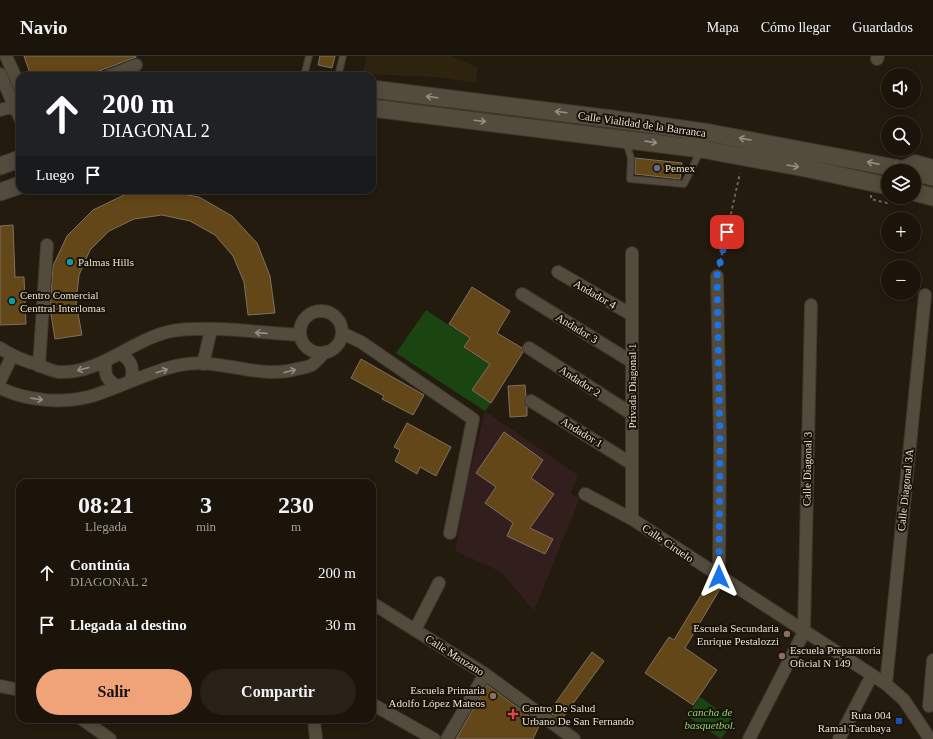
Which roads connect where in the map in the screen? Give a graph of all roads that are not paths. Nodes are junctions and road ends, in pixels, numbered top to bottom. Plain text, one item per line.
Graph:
1 (6, 56) edge
2 (309, 56) edge
3 (341, 56) edge
4 (136, 65) dead end
5 (119, 72) edge
6 (305, 72) edge
7 (339, 72) edge
8 (0, 74) edge
9 (16, 77) edge
10 (376, 89) edge
11 (4, 94) edge
12 (16, 102) edge
13 (16, 103) edge
14 (376, 108) edge
15 (0, 110) edge
16 (625, 138) junction
17 (701, 149) junction
18 (16, 150) edge
19 (0, 156) edge
20 (16, 160) edge
21 (881, 164) edge
22 (910, 164) edge
23 (0, 166) edge
24 (933, 166) edge
25 (921, 173) edge
26 (16, 176) edge
27 (933, 177) edge
28 (0, 181) edge
29 (881, 184) edge
30 (16, 186) edge
31 (0, 192) edge
32 (921, 194) edge
33 (933, 197) edge
34 (47, 245) dead end
35 (632, 253) dead end
36 (558, 272) dead end
37 (717, 276) road end
38 (522, 294) dead end
39 (925, 295) dead end
40 (811, 305) dead end
41 (632, 315) junction
42 (211, 330) junction
43 (342, 333) junction
44 (300, 335) junction
45 (0, 348) edge
46 (529, 348) dead end
47 (325, 352) junction
48 (120, 353) junction
49 (12, 356) junction
50 (106, 361) junction
51 (632, 362) junction
52 (203, 364) junction
53 (39, 366) junction
54 (0, 381) edge
55 (131, 381) junction
56 (117, 386) junction
57 (0, 388) edge
58 (532, 400) dead end
59 (632, 414) junction
60 (632, 464) junction
61 (585, 494) dead end
62 (632, 519) junction
63 (450, 533) dead end
64 (719, 577) junction
65 (439, 583) dead end
66 (376, 606) edge
67 (415, 630) junction
68 (804, 632) junction
69 (933, 660) edge
70 (485, 674) junction
71 (872, 675) junction
72 (886, 684) junction
73 (0, 686) edge
74 (16, 689) edge
75 (904, 700) junction
76 (376, 706) edge
77 (931, 707) edge
78 (88, 723) edge
79 (314, 723) edge
80 (928, 738) edge
81 (110, 739) edge
82 (316, 739) edge
83 (434, 739) edge
84 (447, 739) edge
85 (574, 739) edge
86 (749, 739) edge
87 (839, 739) edge

1 - 9 street
2 - 6 lane
3 - 7 lane
4 - 5 street
8 - 11 street
21 -> 10 main road, Calle Vialidad de la Barranca
11 - 12 street
13 - 15 street
14 -> 16 main road, Calle Vialidad de la Barranca
16 -> 17 main road, Calle Vialidad de la Barranca
16 - 17 lane
17 -> 29 main road, Calle Vialidad de la Barranca
18 - 19 main road
20 - 23 main road
22 - 24 street
25 - 27 main road, Calle Vialidad de la Barranca
26 - 28 main road
30 - 31 main road
32 - 33 main road
34 - 53 street
35 - 41 street, Privada Diagonal 1
36 - 41 street, Andador 4
37 - 64 street
38 - 51 street, Andador 3
39 - 72 street, Calle Diagonal 3A
40 - 68 street, Calle Diagonal 3
41 - 51 street, Privada Diagonal 1
44 -> 42 street
42 - 48 street
42 - 52 street
43 - 44 street
43 - 47 street
43 - 63 street
44 - 47 street
45 - 49 street
46 - 59 street, Andador 2
52 -> 47 street
48 - 50 street
48 - 55 street
49 - 53 street
49 - 54 street
50 -> 53 street
50 - 56 street
51 - 59 street, Privada Diagonal 1
55 -> 52 street
55 - 56 street
57 -> 56 street
58 - 60 street, Andador 1
59 - 60 street, Privada Diagonal 1
60 - 62 street, Privada Diagonal 1
61 - 62 street, Calle Ciruelo
62 - 64 street, Calle Ciruelo
64 - 68 street, Calle Ciruelo
65 - 67 street
66 - 67 street, Calle Manzano
67 - 70 street, Calle Manzano
68 - 71 street, Calle Ciruelo
68 - 86 street
69 - 77 street
70 - 84 street
70 - 85 street, Calle Manzano
71 - 72 street, Calle Ciruelo
71 - 87 street
72 - 75 street, Calle Ciruelo
73 - 74 street
75 - 77 street
75 - 80 street
76 - 83 street
78 - 81 street
79 - 82 street

